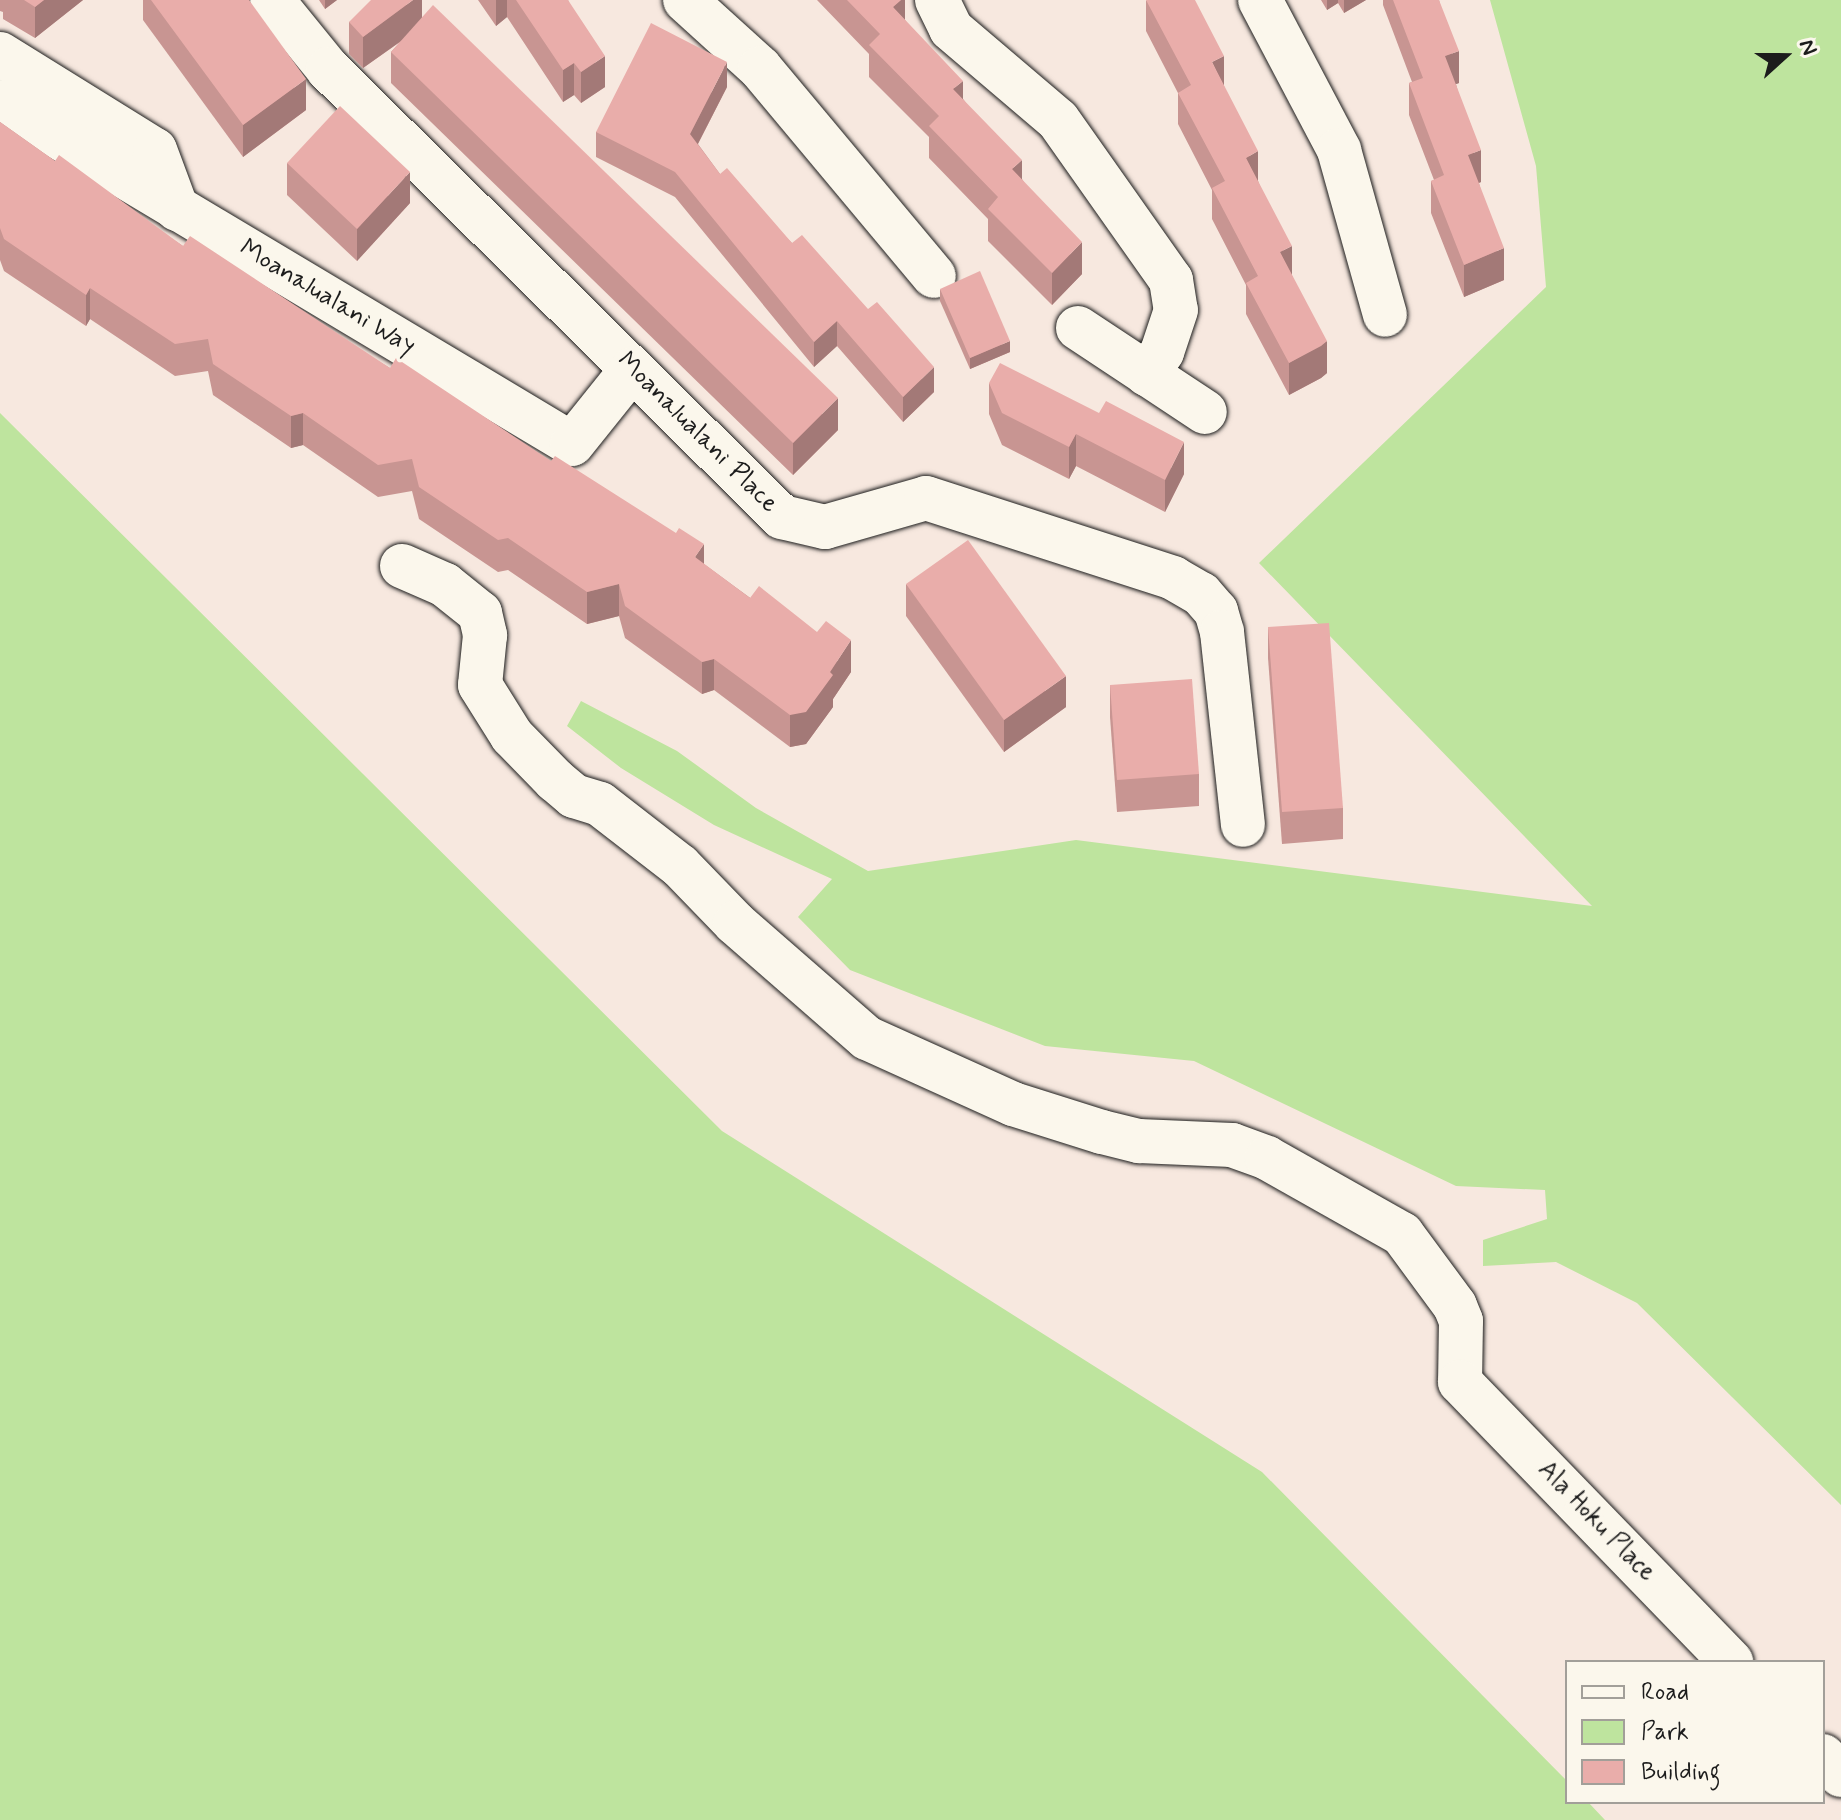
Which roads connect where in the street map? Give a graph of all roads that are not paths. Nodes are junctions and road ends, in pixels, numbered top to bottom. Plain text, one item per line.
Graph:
1 (272, 0) edge
2 (937, 0) edge
3 (1260, 0) edge
4 (696, 16) edge
5 (0, 54) edge
6 (0, 102) edge
7 (177, 209) junction
8 (934, 276) dead end
9 (1385, 315) dead end
10 (1078, 328) dead end
11 (632, 369) junction
12 (1147, 374) junction
13 (1205, 412) dead end
14 (402, 566) dead end
15 (1243, 825) dead end
16 (1729, 1660) edge
17 (1825, 1758) edge
18 (1841, 1775) edge

1 - 11 street, Moanalualani Place
2 - 12 street
3 - 9 street
4 - 8 street
5 - 7 street
6 - 7 street, Moanalualani Way
7 - 11 street, Moanalualani Way
10 - 12 street
11 - 15 street, Moanalualani Place
12 - 13 street
14 - 16 street, Ala Hoku Place
17 - 18 street

